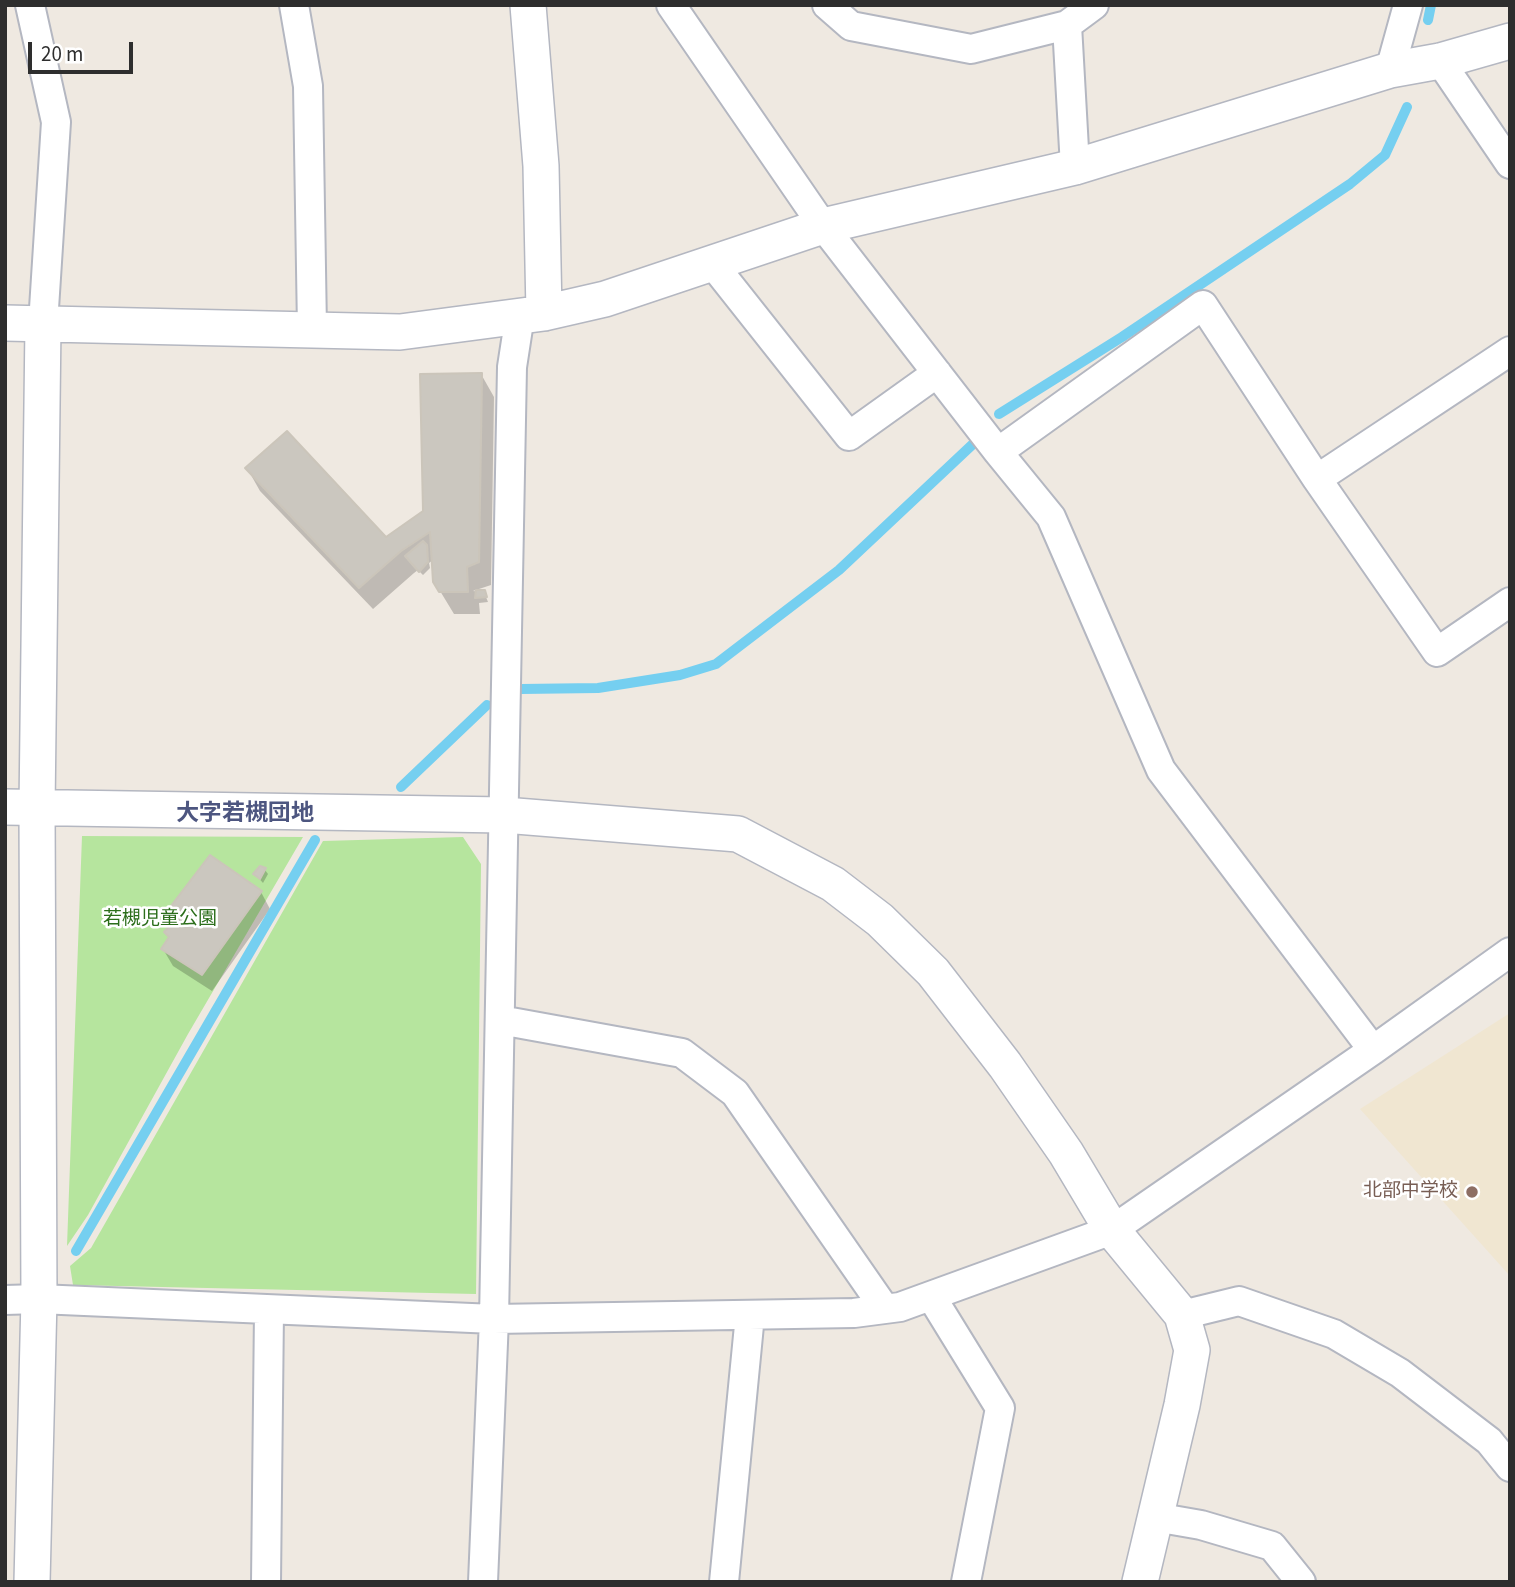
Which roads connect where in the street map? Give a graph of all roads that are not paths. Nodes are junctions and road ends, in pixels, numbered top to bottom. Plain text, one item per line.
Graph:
1 (30, 5) edge
2 (294, 5) edge
3 (528, 5) edge
4 (671, 5) edge
5 (827, 5) edge
6 (1094, 5) edge
7 (1408, 5) edge
8 (1067, 25) junction
9 (1510, 41) edge
10 (1440, 61) junction
11 (1390, 70) junction
12 (1510, 164) edge
13 (1075, 167) junction
14 (823, 226) junction
15 (712, 263) junction
16 (532, 314) junction
17 (5, 323) edge
18 (43, 324) junction
19 (312, 329) junction
20 (1510, 351) edge
21 (937, 373) junction
22 (998, 452) junction
23 (1317, 479) junction
24 (1510, 603) edge
25 (21, 808) edge
26 (504, 815) junction
27 (1510, 952) edge
28 (500, 1020) junction
29 (1373, 1050) junction
30 (1112, 1230) junction
31 (931, 1296) junction
32 (22, 1300) edge
33 (885, 1309) junction
34 (269, 1311) junction
35 (750, 1315) junction
36 (1182, 1315) junction
37 (494, 1319) junction
38 (1510, 1466) edge
39 (1155, 1517) junction
40 (32, 1582) edge
41 (266, 1582) edge
42 (483, 1582) edge
43 (724, 1582) edge
44 (966, 1582) edge
45 (1140, 1582) edge
46 (1301, 1582) edge

1 - 18 street
2 - 19 street
3 - 16 street
4 - 14 street
5 - 8 street
6 - 8 street
7 - 11 street
8 - 13 street
9 - 10 street
10 - 11 street
10 - 12 street
11 - 13 street
13 - 14 street
14 - 15 street
14 - 21 street
15 - 16 street
15 - 21 street
16 - 19 street
16 - 26 street
17 - 18 street
18 - 19 street
18 - 25 street
20 - 23 street
21 - 22 street
22 - 23 street
22 - 29 street
23 - 24 street
25 - 26 street
25 - 32 street
26 - 28 street
26 - 30 street
27 - 29 street
28 - 33 street
28 - 37 street
29 - 30 street
30 - 31 street
30 - 36 street
31 - 33 street
31 - 44 street
32 - 34 street
32 - 40 street
33 - 35 street
34 - 37 street
34 - 41 street
35 - 37 street
35 - 43 street
36 - 38 street
36 - 39 street
37 - 42 street
39 - 45 street
39 - 46 street

